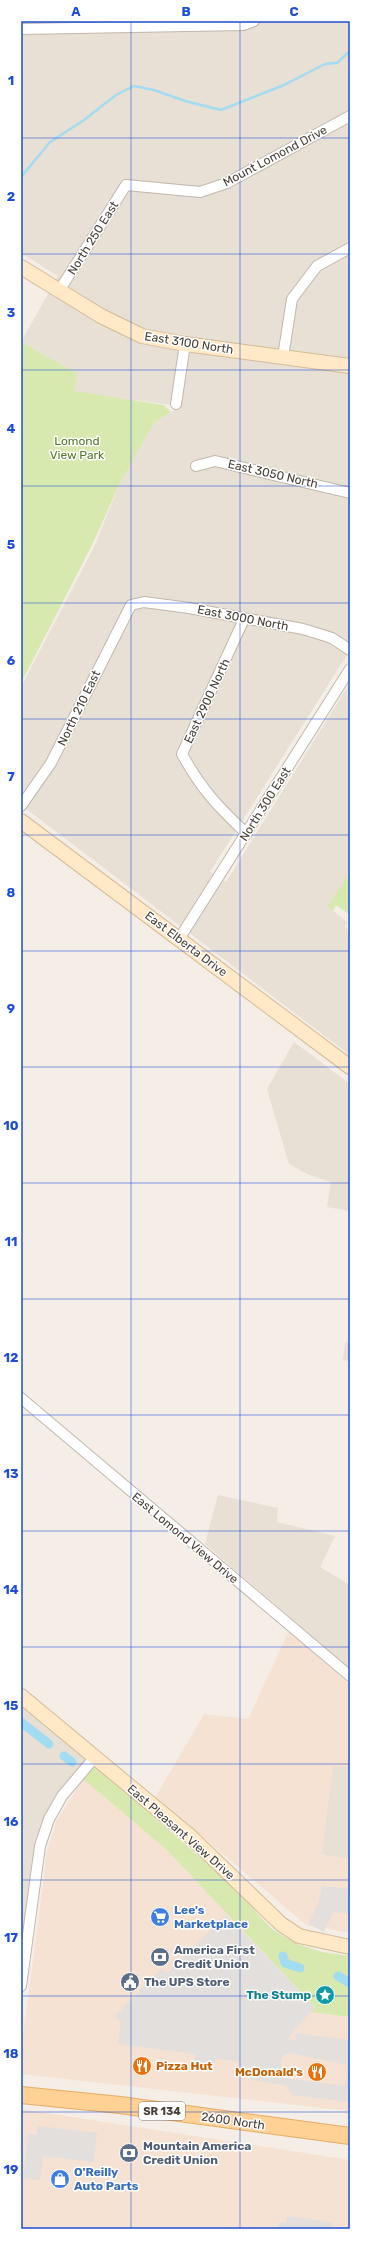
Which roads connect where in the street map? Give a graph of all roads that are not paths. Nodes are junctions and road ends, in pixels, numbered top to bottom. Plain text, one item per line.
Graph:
1 (254, 21) edge
2 (145, 24) edge
3 (21, 29) edge
4 (350, 116) edge
5 (126, 185) joint
6 (350, 248) edge
7 (21, 267) edge
8 (59, 291) junction
9 (185, 344) junction
10 (283, 357) junction
11 (350, 366) edge
12 (176, 404) dead end
13 (196, 466) dead end
14 (350, 493) edge
15 (131, 606) joint
16 (244, 619) junction
17 (350, 650) edge
18 (350, 669) edge
19 (21, 806) edge
20 (21, 821) edge
21 (247, 834) junction
22 (180, 939) junction
23 (350, 1067) edge
24 (21, 1398) edge
25 (350, 1676) edge
26 (21, 1696) edge
27 (95, 1757) junction
28 (350, 1947) edge
29 (21, 1986) edge
30 (21, 2095) edge
31 (350, 2136) edge

1 - 2 street
2 - 3 street
4 - 5 street, Mount Lomond Drive
5 - 8 street, North 250 East
6 - 10 street
7 - 8 street, East 3100 North
8 - 9 street, East 3100 North
9 - 10 street, East 3100 North
9 - 12 street
10 - 11 street, East 3100 North
13 - 14 street, East 3050 North
15 - 16 street, East 3000 North
15 - 19 street, North 210 East
16 - 17 street, East 3000 North
16 - 21 street, East 2900 North
18 - 21 street, North 300 East
20 - 22 street, East Elberta Drive
21 - 22 street, North 300 East
22 - 23 street, East Elberta Drive
24 - 25 street, East Lomond View Drive
26 - 27 street, East Pleasant View Drive
27 - 28 street, East Pleasant View Drive
27 - 29 street
30 - 31 main road, 2600 North / SR 134

